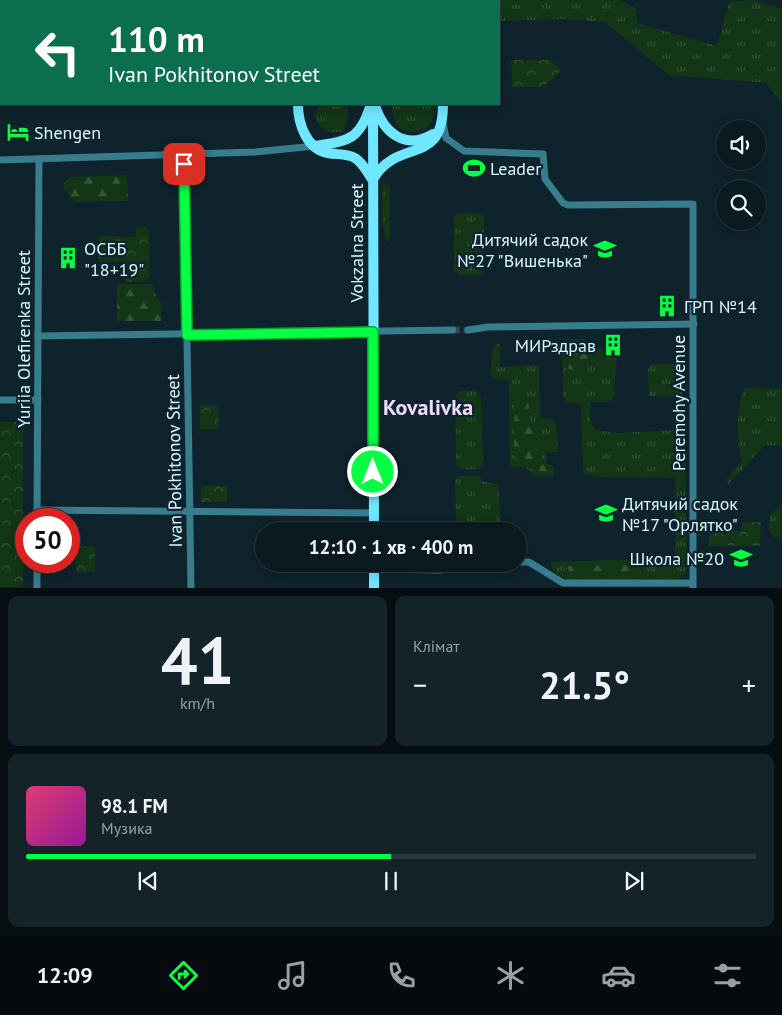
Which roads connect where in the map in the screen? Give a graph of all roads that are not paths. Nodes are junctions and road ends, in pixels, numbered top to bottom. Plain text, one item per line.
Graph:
1 (298, 105) edge
2 (372, 105) edge
3 (373, 105) edge
4 (373, 105) edge
5 (443, 105) edge
6 (443, 122) junction
7 (315, 146) junction
8 (184, 154) junction
9 (39, 159) junction
10 (0, 160) edge
11 (372, 180) junction
12 (694, 324) junction
13 (453, 330) tunnel mouth
14 (468, 330) tunnel mouth
15 (373, 332) junction
16 (187, 335) junction
17 (38, 336) junction
18 (0, 400) edge
19 (38, 400) junction
20 (38, 508) edge
21 (80, 510) edge
22 (190, 511) junction
23 (373, 513) junction
24 (374, 522) edge
25 (527, 562) edge
26 (374, 572) edge
27 (37, 573) edge
28 (693, 585) edge
29 (37, 588) edge
30 (191, 588) edge
31 (374, 588) edge

1 - 7 main road
2 - 7 main road
3 - 6 main road
4 - 11 main road, Vokzalna Street
5 - 6 main road
6 - 11 main road
6 - 12 street
7 - 8 street
7 - 11 main road
8 - 9 street
8 - 16 street, Ivan Pokhitonov Street
9 - 10 street
9 - 17 street, Yuriia Olefirenka Street
11 - 15 main road, Vokzalna Street
12 - 14 street, Peremohy Avenue
12 - 28 street, Peremohy Avenue
13 - 15 street
15 - 16 street
15 - 23 main road, Vokzalna Street
16 - 17 street
16 - 22 street, Ivan Pokhitonov Street
17 - 19 street, Yuriia Olefirenka Street
18 - 19 street
19 - 20 street, Yuriia Olefirenka Street
21 - 22 street
22 - 23 street
22 - 30 street, Ivan Pokhitonov Street
23 - 24 main road, Vokzalna Street
25 - 28 street
26 - 31 main road
27 - 29 street

